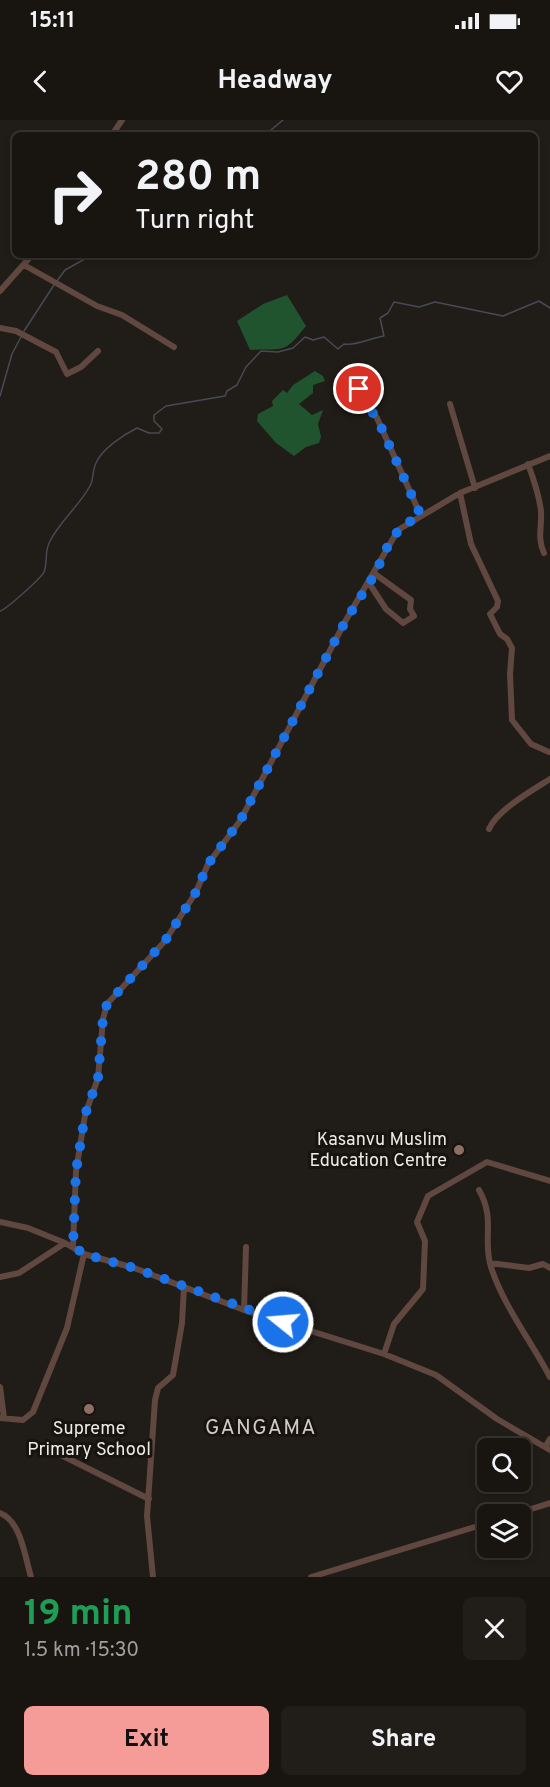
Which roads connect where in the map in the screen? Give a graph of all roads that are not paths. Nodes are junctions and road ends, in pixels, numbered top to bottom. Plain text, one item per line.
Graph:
1 (30, 258) edge
2 (24, 265) junction
3 (0, 291) edge
4 (0, 328) edge
5 (174, 347) dead end
6 (98, 351) dead end
7 (359, 389) dead end
8 (450, 405) dead end
9 (550, 456) edge
10 (528, 464) junction
11 (475, 488) junction
12 (460, 493) junction
13 (421, 516) junction
14 (544, 554) dead end
15 (375, 574) junction
16 (369, 583) junction
17 (550, 753) edge
18 (550, 779) edge
19 (489, 829) dead end
20 (550, 1181) edge
21 (479, 1190) dead end
22 (0, 1222) edge
23 (65, 1243) junction
24 (73, 1246) junction
25 (246, 1248) dead end
26 (84, 1254) junction
27 (490, 1263) junction
28 (550, 1268) edge
29 (0, 1277) edge
30 (184, 1287) junction
31 (244, 1310) junction
32 (384, 1354) junction
33 (550, 1377) edge
34 (0, 1387) edge
35 (2, 1418) edge
36 (550, 1439) edge
37 (548, 1448) edge
38 (59, 1454) dead end
39 (149, 1499) junction
40 (550, 1503) edge
41 (531, 1509) edge
42 (0, 1513) edge
43 (477, 1526) edge
44 (31, 1577) edge
45 (153, 1577) edge
46 (311, 1577) edge

1 - 2 street
2 - 3 street
2 - 5 street
4 - 6 street
7 - 13 street
8 - 11 street
9 - 10 street
10 - 11 street
10 - 14 street
11 - 12 street
12 - 13 street
12 - 17 street
13 - 15 street
15 - 16 street
15 - 16 street
16 - 24 street
18 - 19 street
20 - 32 street
21 - 27 street
22 - 23 street
23 - 24 street
23 - 29 street
24 - 26 street
25 - 31 street
26 - 30 street
26 - 35 street
27 - 28 street
27 - 33 street
30 - 31 street
30 - 39 street
31 - 32 street
32 - 37 street
34 - 35 street
36 - 37 street
38 - 39 street
39 - 45 street
40 - 41 street
42 - 44 street
43 - 46 street

